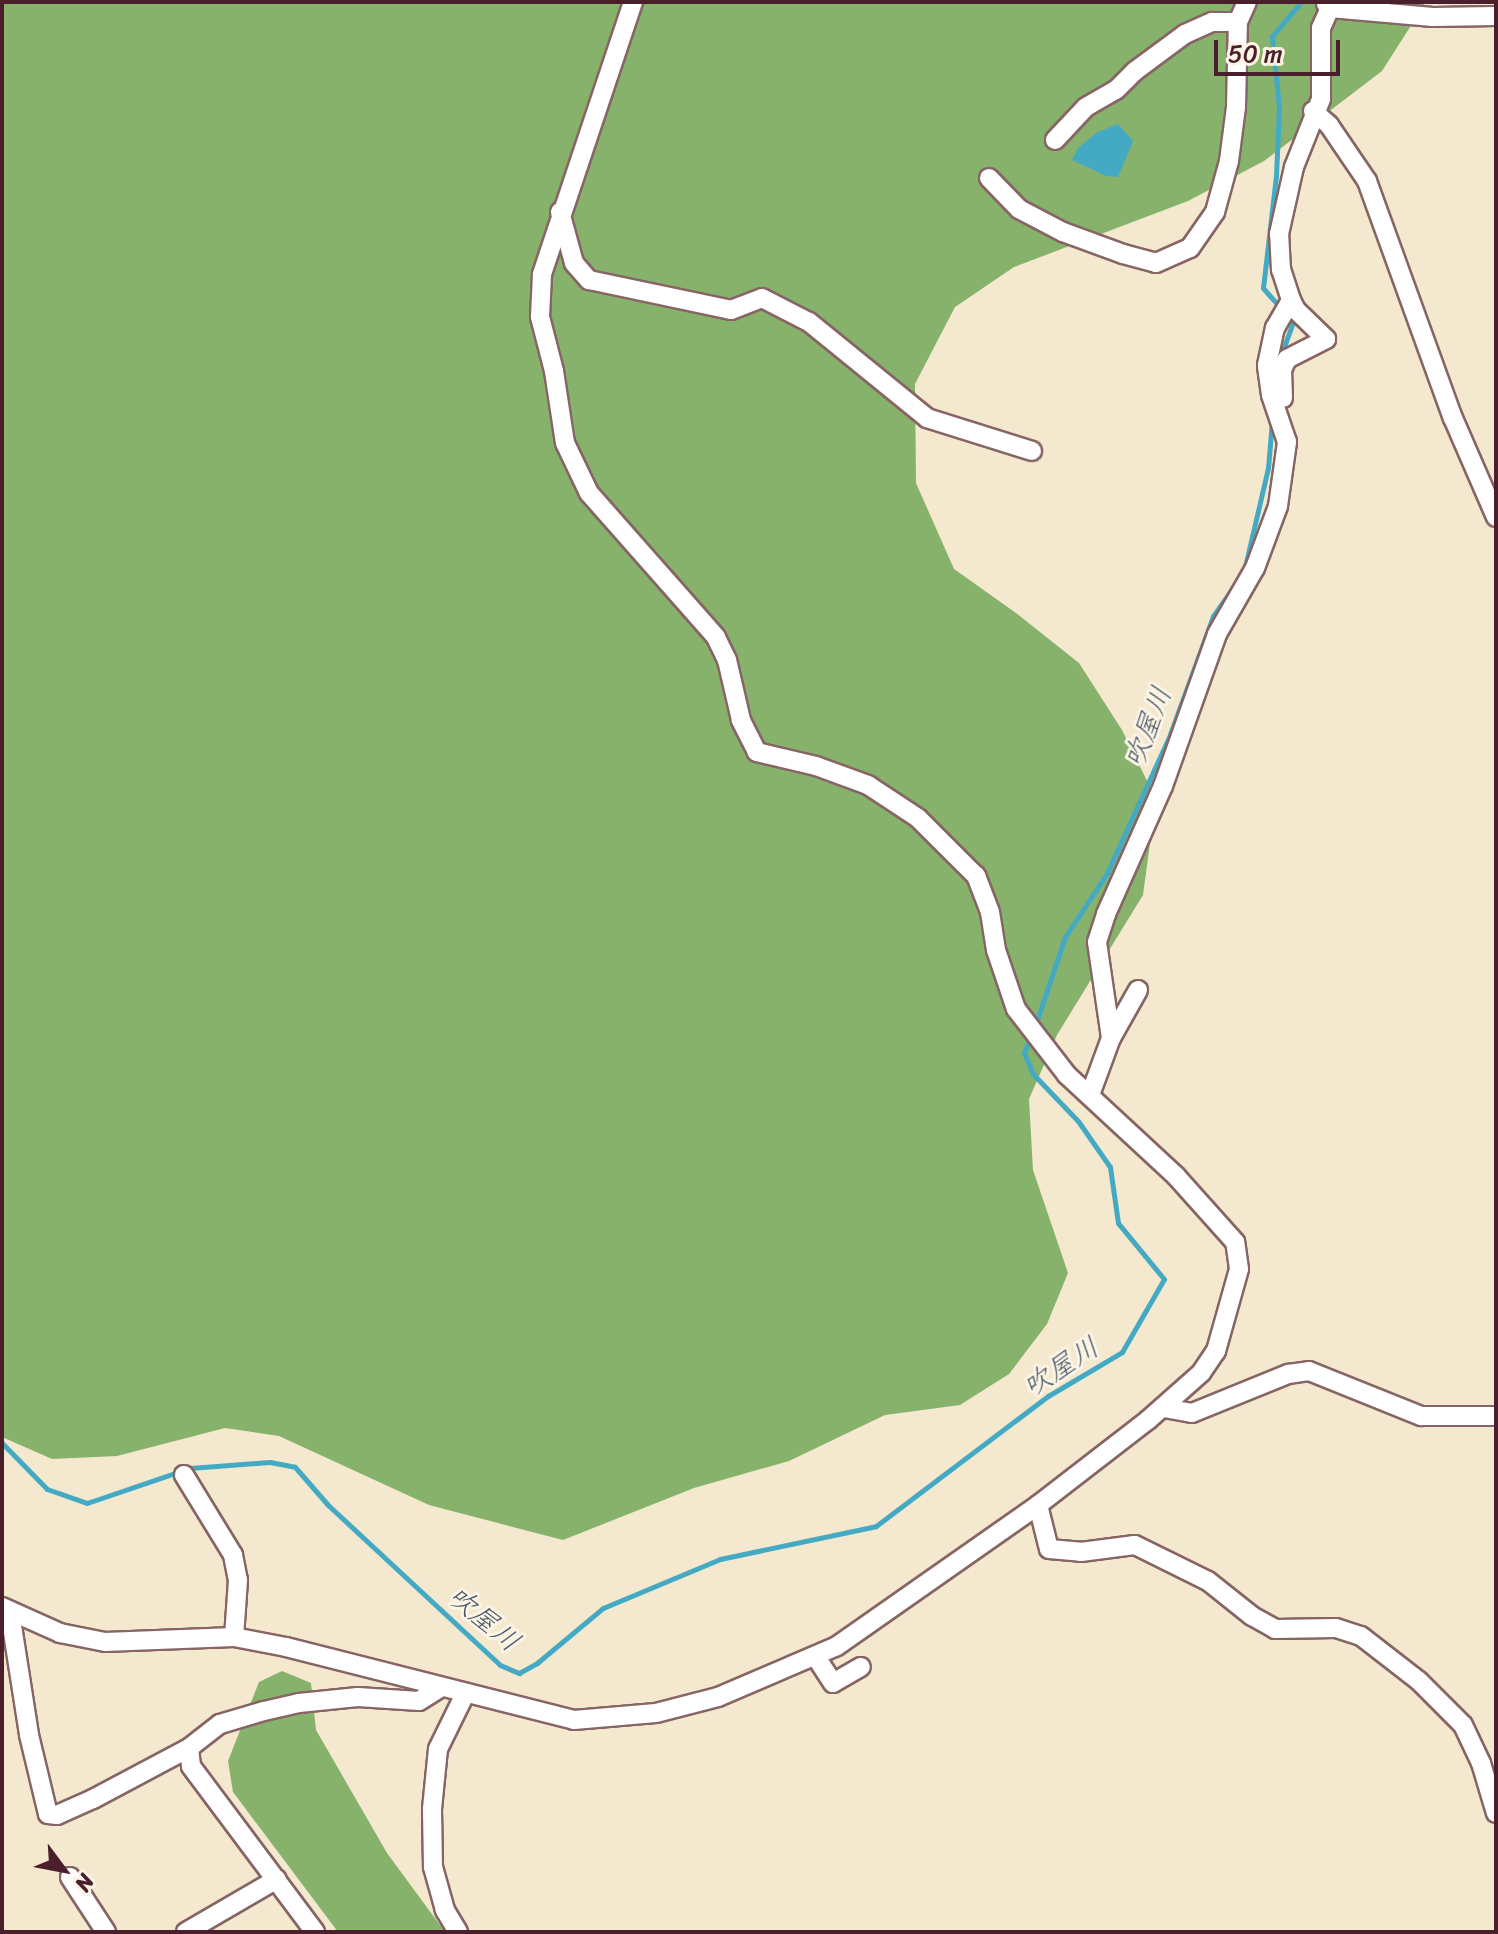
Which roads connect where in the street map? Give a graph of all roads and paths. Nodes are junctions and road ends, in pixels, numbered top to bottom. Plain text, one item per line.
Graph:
1 (633, 2) edge
2 (1247, 2) edge
3 (1327, 4) edge
4 (1400, 7) edge
5 (1496, 16) edge
6 (1238, 22) junction
7 (1313, 111) junction
8 (1055, 140) dead end
9 (989, 178) dead end
10 (560, 211) junction
11 (1291, 300) junction
12 (1283, 398) dead end
13 (1032, 451) dead end
14 (1496, 517) edge
15 (1138, 990) dead end
16 (1111, 1038) junction
17 (1090, 1095) junction
18 (1164, 1408) junction
19 (1496, 1416) edge
20 (184, 1475) dead end
21 (1038, 1505) junction
22 (6, 1610) edge
23 (234, 1637) junction
24 (816, 1657) junction
25 (861, 1667) dead end
26 (440, 1688) junction
27 (465, 1694) junction
28 (189, 1748) junction
29 (1496, 1813) edge
30 (70, 1877) dead end
31 (277, 1879) junction
32 (191, 1931) edge
33 (106, 1932) edge
34 (315, 1932) edge
35 (458, 1932) edge

1 - 10 street
2 - 6 street
3 - 4 street
3 - 7 street
4 - 5 street
6 - 8 street
6 - 9 street
7 - 11 street
7 - 14 street
10 - 13 street
10 - 17 street
11 - 12 street
11 - 16 street
15 - 16 street
16 - 17 street
17 - 18 street
18 - 19 street
18 - 21 street
20 - 23 street
21 - 24 street
21 - 29 street
22 - 23 street
22 - 28 street
23 - 26 street
24 - 25 street
24 - 27 street
26 - 27 street
26 - 28 street
27 - 35 street
28 - 31 street
30 - 33 street
31 - 32 street
31 - 34 street

